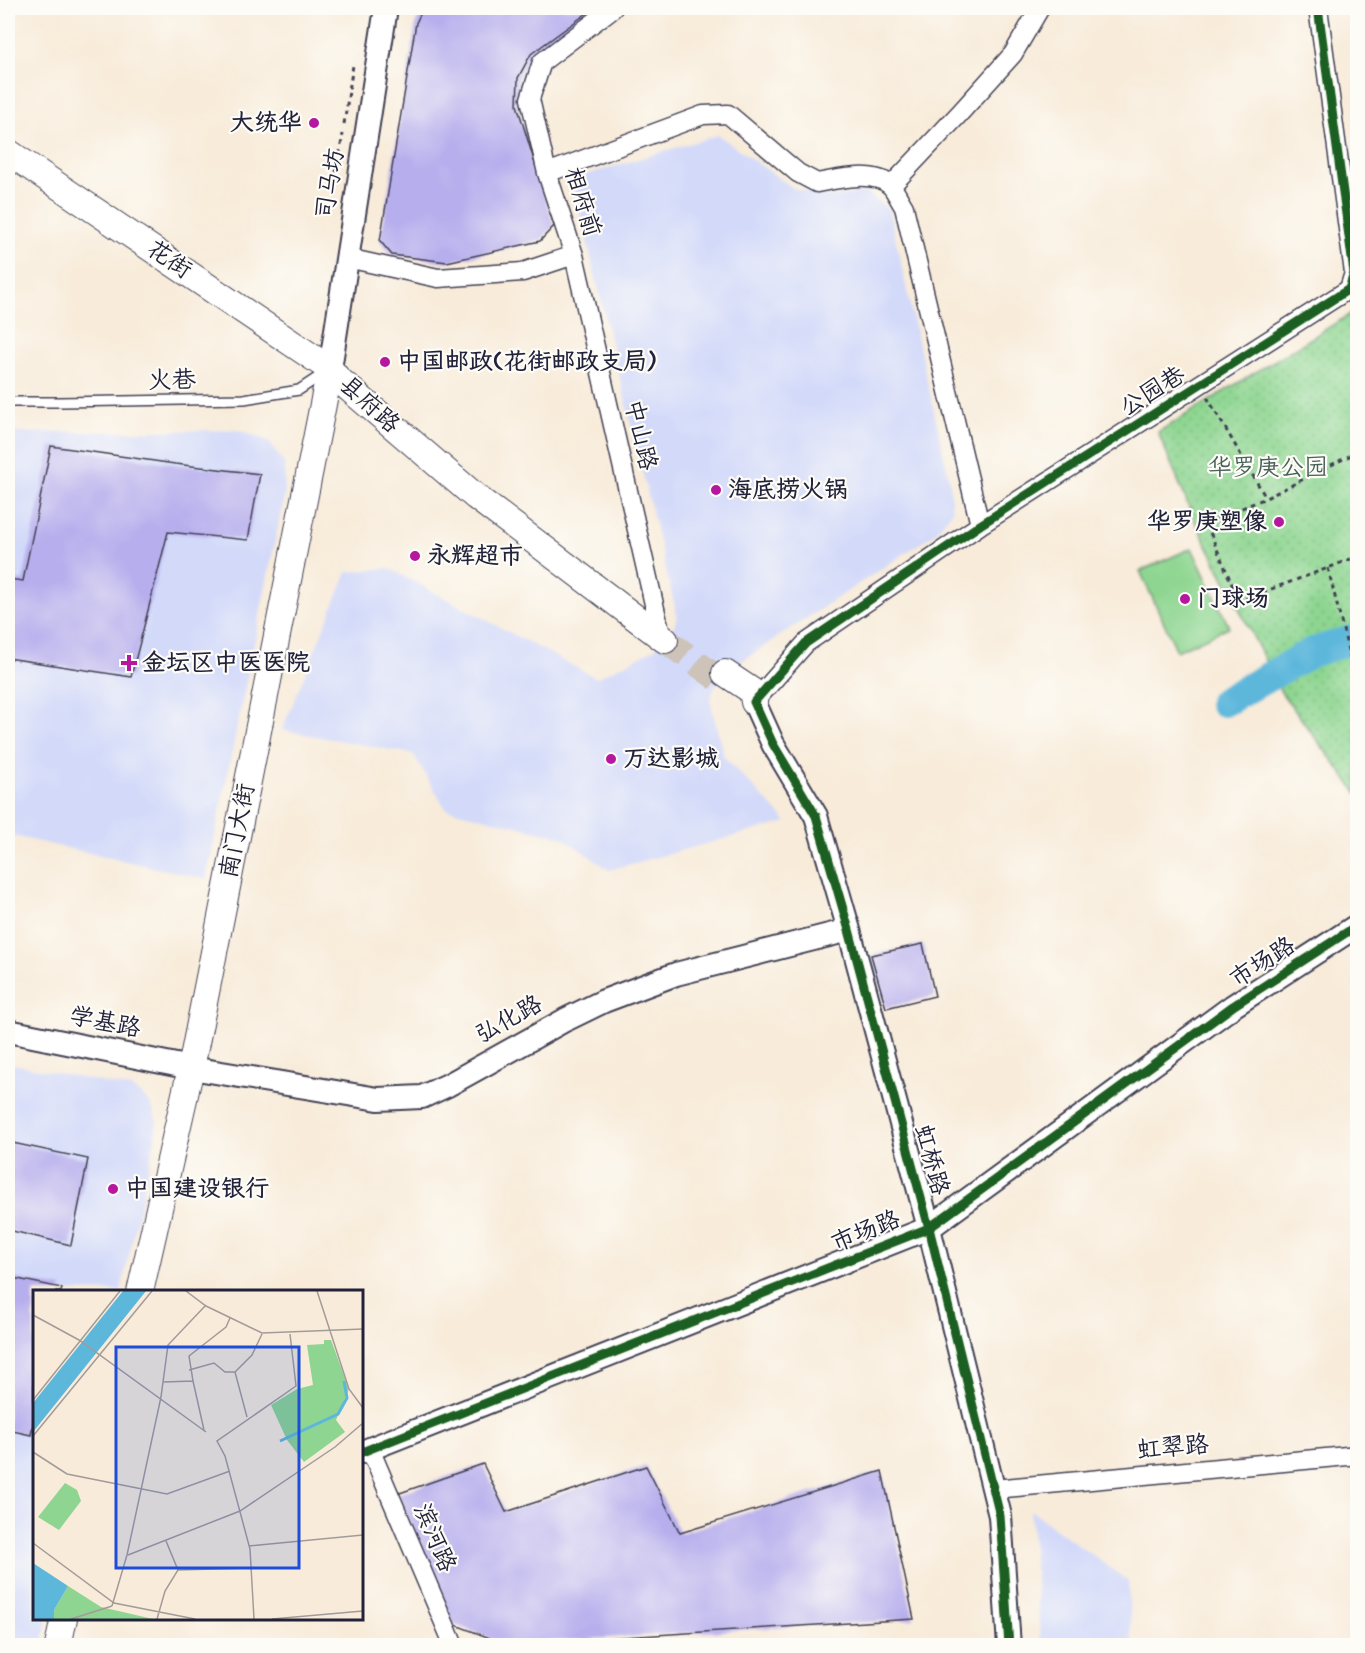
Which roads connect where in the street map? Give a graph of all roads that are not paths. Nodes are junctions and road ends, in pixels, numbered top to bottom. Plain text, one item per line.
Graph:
1 (386, 8) edge
2 (613, 8) edge
3 (1040, 8) edge
4 (1318, 8) edge
5 (8, 152) edge
6 (547, 173) junction
7 (891, 186) junction
8 (574, 255) junction
9 (347, 258) junction
10 (330, 369) junction
11 (8, 402) edge
12 (980, 525) junction
13 (665, 634) joint
14 (723, 676) tunnel mouth
15 (754, 702) junction
16 (1358, 925) edge
17 (849, 930) junction
18 (8, 1031) edge
19 (191, 1068) junction
20 (929, 1228) junction
21 (140, 1290) edge
22 (365, 1451) edge
23 (1358, 1455) edge
24 (993, 1489) junction
25 (64, 1620) edge
26 (58, 1646) edge
27 (454, 1646) edge
28 (1009, 1646) edge

1 - 9 street, 司马坊
2 - 6 street, 相府前
3 - 7 street
4 - 12 street, 公园巷
5 - 10 main road, 花街
6 - 7 street
6 - 8 street, 相府前
7 - 12 street
8 - 9 street, 相府前
8 - 13 street, 中山路
9 - 10 street, 司马坊
10 - 11 lane, 火巷
10 - 13 main road, 县府路
10 - 19 main road, 南门大街
12 - 15 street, 公园巷
14 - 15 main road
15 - 17 street, 虹桥路
16 - 20 street, 市场路
17 - 19 street, 弘化路
17 - 20 street, 虹桥路
18 - 19 street, 学基路
19 - 21 main road, 南门大街
20 - 22 street, 市场路
20 - 24 street, 虹桥路
22 - 27 street, 滨河路
23 - 24 street, 虹翠路
24 - 28 street, 虹桥路
25 - 26 main road

